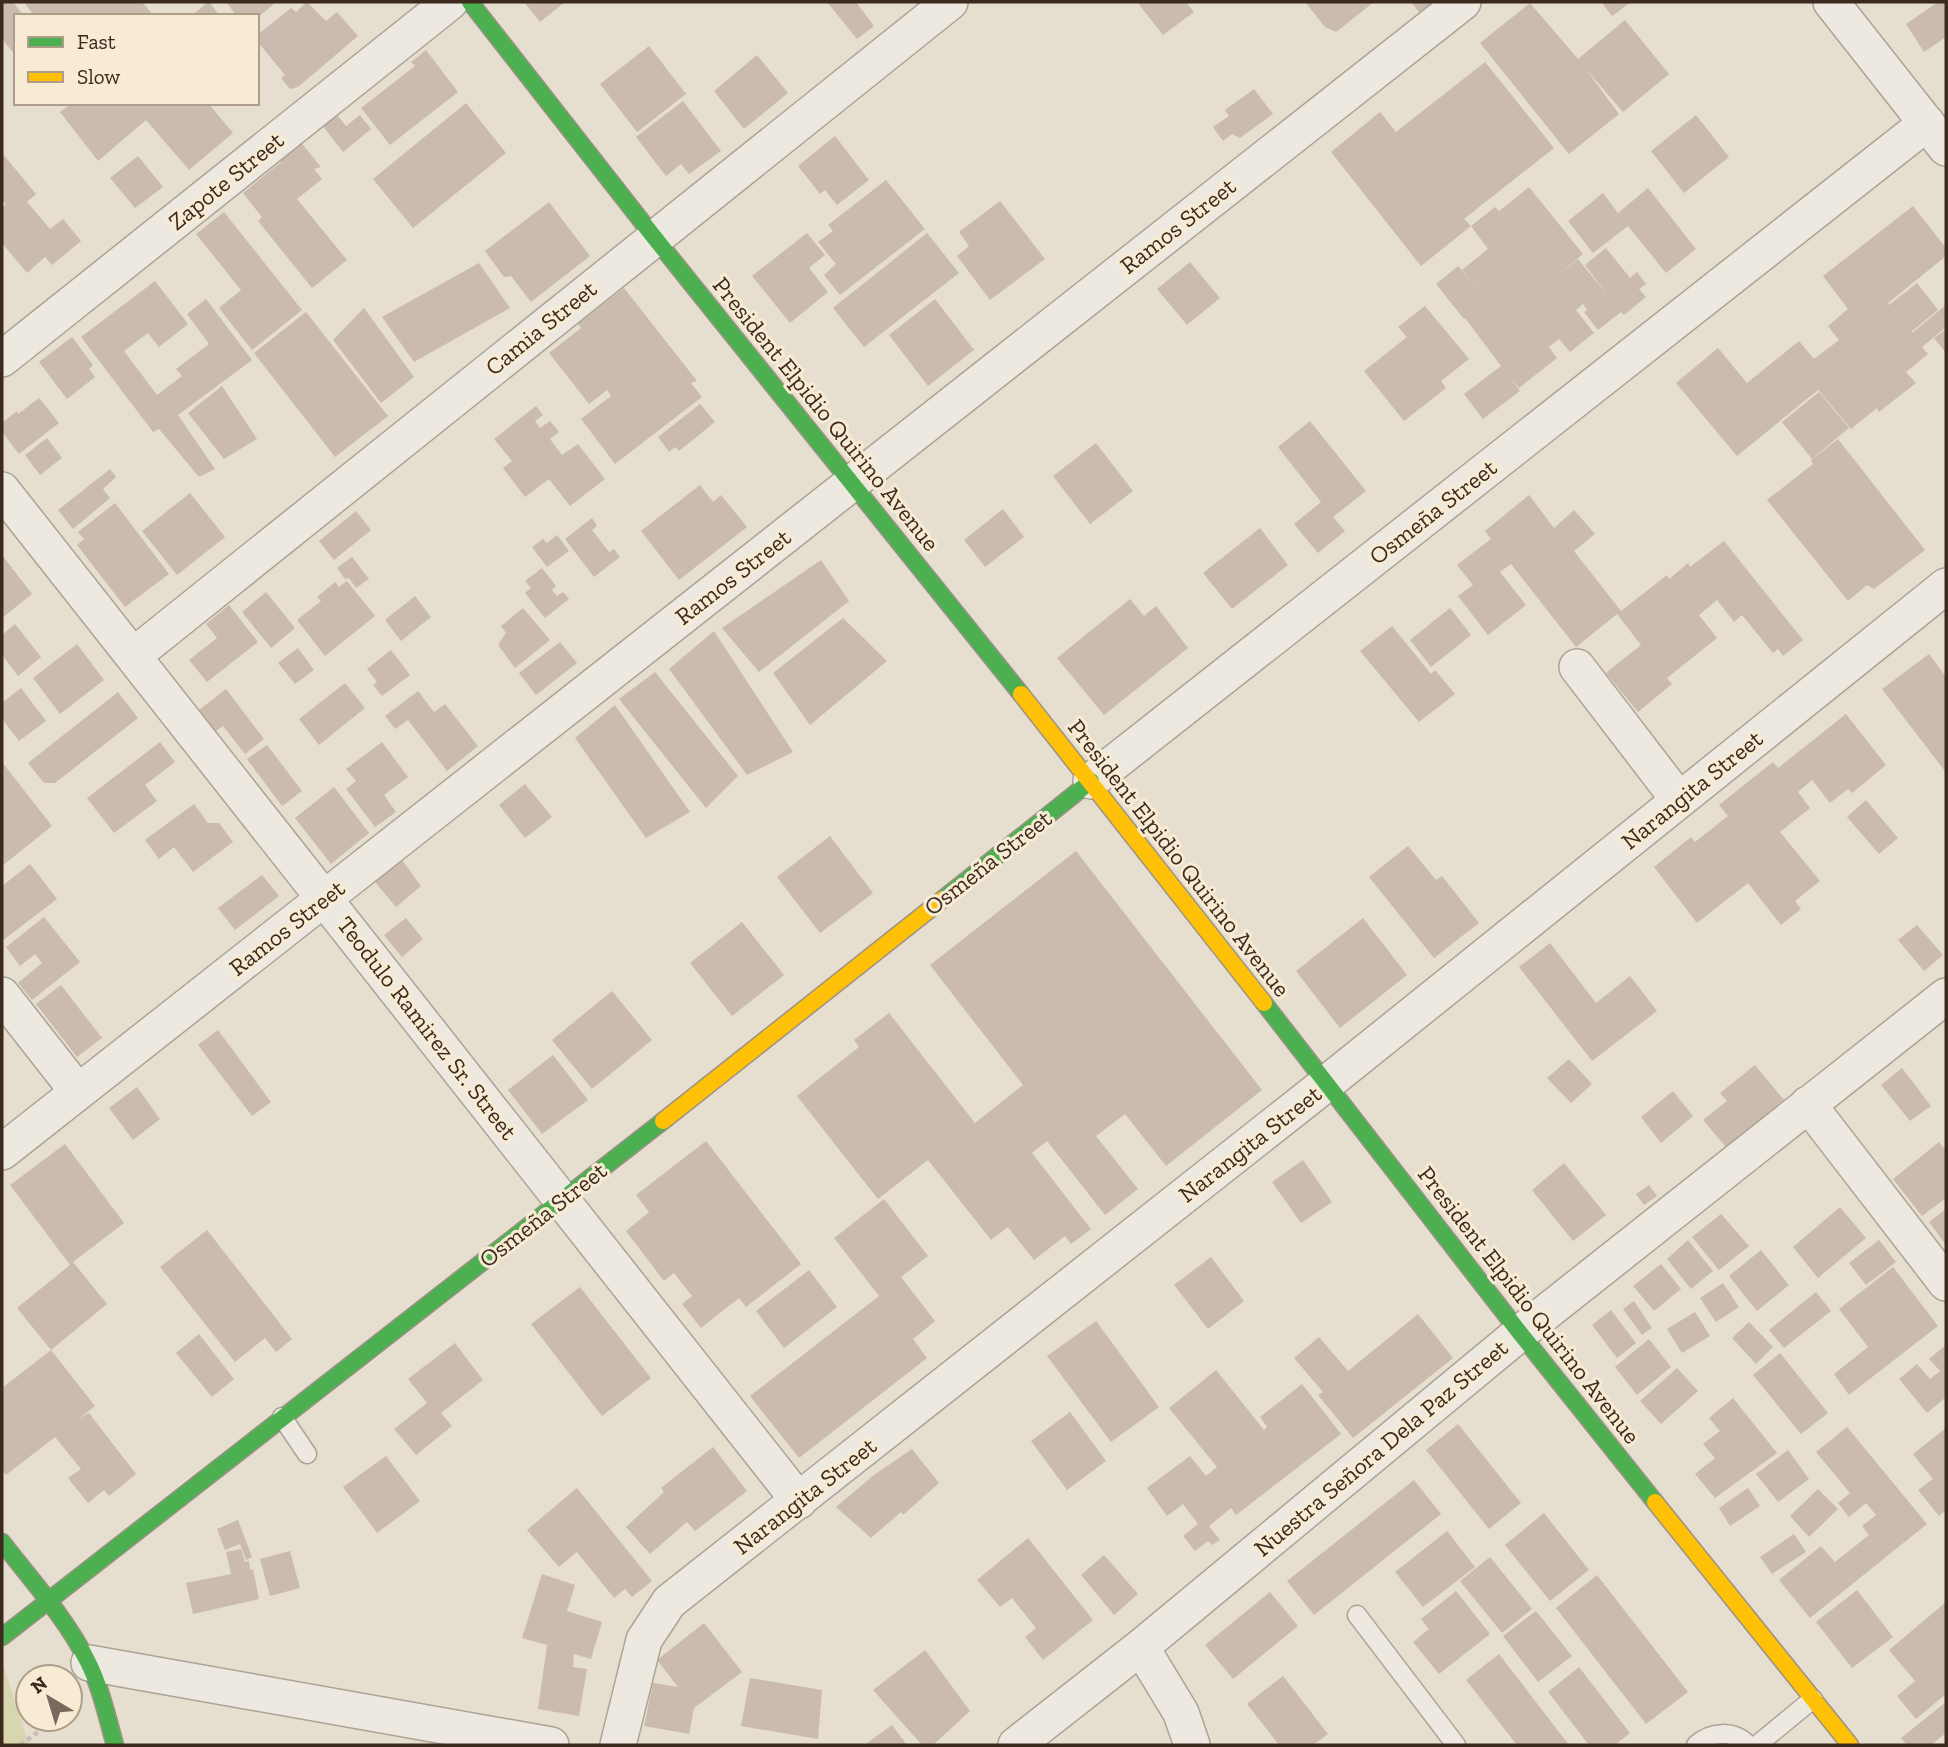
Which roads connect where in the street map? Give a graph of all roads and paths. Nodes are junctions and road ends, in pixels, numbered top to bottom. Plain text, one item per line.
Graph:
1 (450, 2) edge
2 (470, 2) edge
3 (950, 2) edge
4 (1463, 2) edge
5 (1831, 2) edge
6 (1936, 136) edge
7 (654, 237) junction
8 (2, 359) edge
9 (852, 483) junction
10 (2, 490) edge
11 (1946, 586) edge
12 (134, 656) junction
13 (1577, 667) dead end
14 (1091, 781) junction
15 (1679, 800) junction
16 (325, 898) junction
17 (2, 995) edge
18 (1946, 996) edge
19 (1327, 1083) junction
20 (78, 1092) junction
21 (1808, 1104) junction
22 (2, 1152) edge
23 (564, 1200) junction
24 (1946, 1283) edge
25 (1520, 1333) junction
26 (282, 1417) junction
27 (307, 1454) dead end
28 (800, 1501) junction
29 (2, 1542) edge
30 (47, 1600) junction
31 (1357, 1615) dead end
32 (2, 1637) edge
33 (1141, 1647) junction
34 (89, 1664) junction
35 (1813, 1699) junction
36 (37, 1733) edge
37 (20, 1745) edge
38 (115, 1745) edge
39 (551, 1745) edge
40 (618, 1745) edge
41 (1016, 1745) edge
42 (1192, 1745) edge
43 (1456, 1745) edge
44 (1696, 1745) edge
45 (1748, 1745) edge
46 (1757, 1745) edge
47 (1850, 1745) edge

1 - 8 street, Zapote Street
2 - 7 street, President Elpidio Quirino Avenue
3 - 7 street, Camia Street
4 - 9 street, Ramos Street
5 - 6 street
6 - 14 street, Osmeña Street
7 - 9 street, President Elpidio Quirino Avenue
7 - 12 street, Camia Street
9 - 14 street, President Elpidio Quirino Avenue
9 - 16 street, Ramos Street
10 - 12 street, Teodulo Ramirez Sr. Street
11 - 15 street, Narangita Street
12 - 16 street, Teodulo Ramirez Sr. Street
13 - 15 street
14 - 19 street, President Elpidio Quirino Avenue
14 - 23 street, Osmeña Street
15 - 19 street, Narangita Street
16 - 20 street, Ramos Street
16 - 23 street, Teodulo Ramirez Sr. Street
17 - 20 street
18 - 21 street, Nuestra Señora Dela Paz Street
19 - 25 street, President Elpidio Quirino Avenue
19 - 28 street, Narangita Street
20 - 22 street, Ramos Street
21 - 24 street
21 - 25 street, Nuestra Señora Dela Paz Street
23 - 26 street, Osmeña Street
23 - 28 street, Teodulo Ramirez Sr. Street
25 - 33 street, Nuestra Señora Dela Paz Street
25 - 35 street, President Elpidio Quirino Avenue
26 - 27 lane
26 - 30 street, Osmeña Street
28 - 40 street, Narangita Street
29 - 30 street
30 - 32 street, Osmeña Street
30 - 34 street
31 - 43 lane
33 - 41 street, Nuestra Señora Dela Paz Street
33 - 42 street
34 - 38 street
34 - 39 street
35 - 46 lane
35 - 47 street, President Elpidio Quirino Avenue
36 - 37 path
44 - 45 lane

